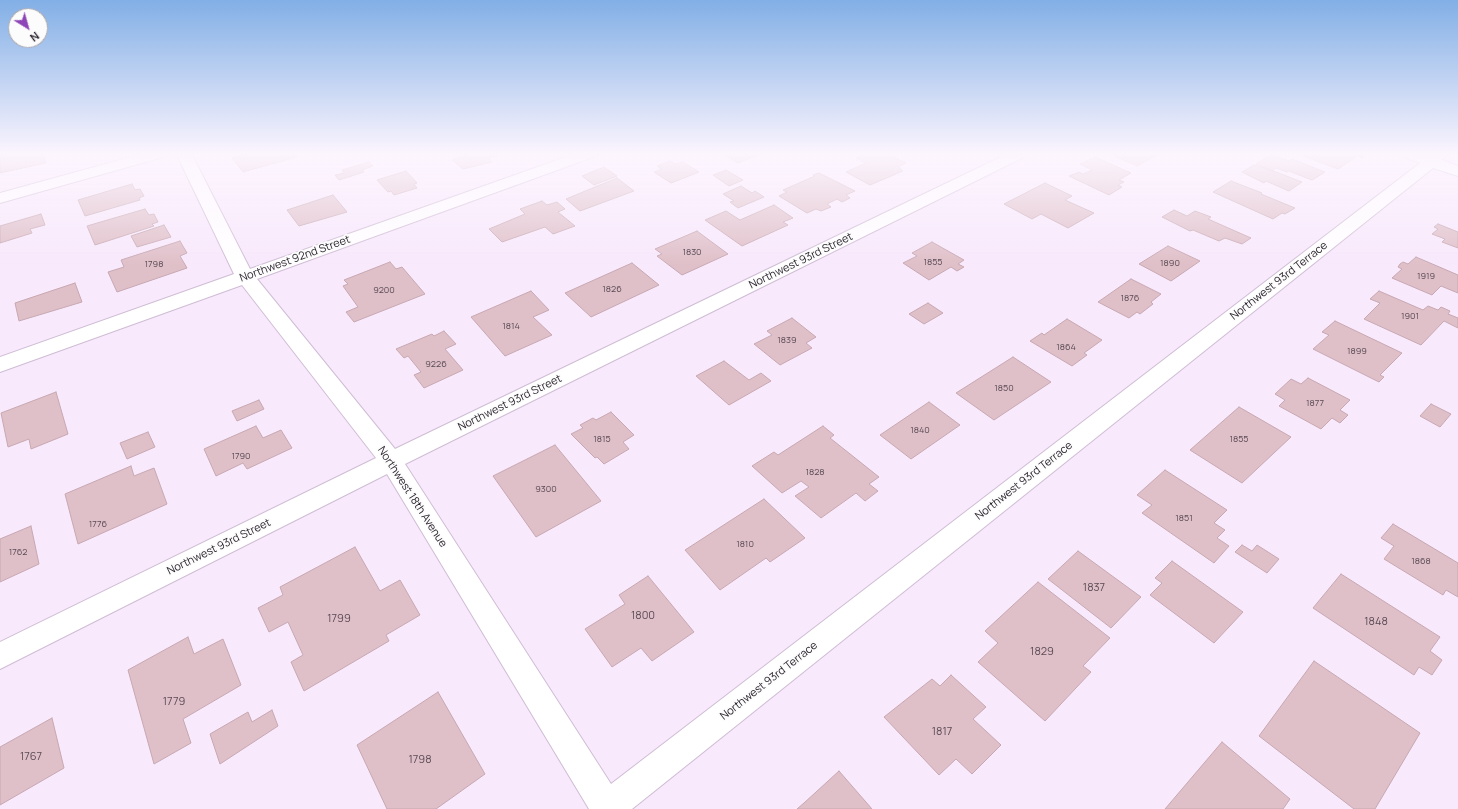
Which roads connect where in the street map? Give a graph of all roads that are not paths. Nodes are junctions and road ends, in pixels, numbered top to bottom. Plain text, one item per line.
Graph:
1 (26, 191) edge
2 (202, 191) edge
3 (486, 191) edge
4 (944, 191) edge
5 (1394, 191) edge
6 (0, 198) edge
7 (245, 277) junction
8 (0, 365) edge
9 (391, 461) junction
10 (0, 656) edge
11 (607, 809) edge

1 - 6 street
2 - 7 street, Northwest 18th Avenue
3 - 7 street, Northwest 92nd Street
4 - 9 street, Northwest 93rd Street
5 - 11 street, Northwest 93rd Terrace
7 - 8 street, Northwest 92nd Street
7 - 9 street, Northwest 18th Avenue
9 - 10 street, Northwest 93rd Street
9 - 11 street, Northwest 18th Avenue

